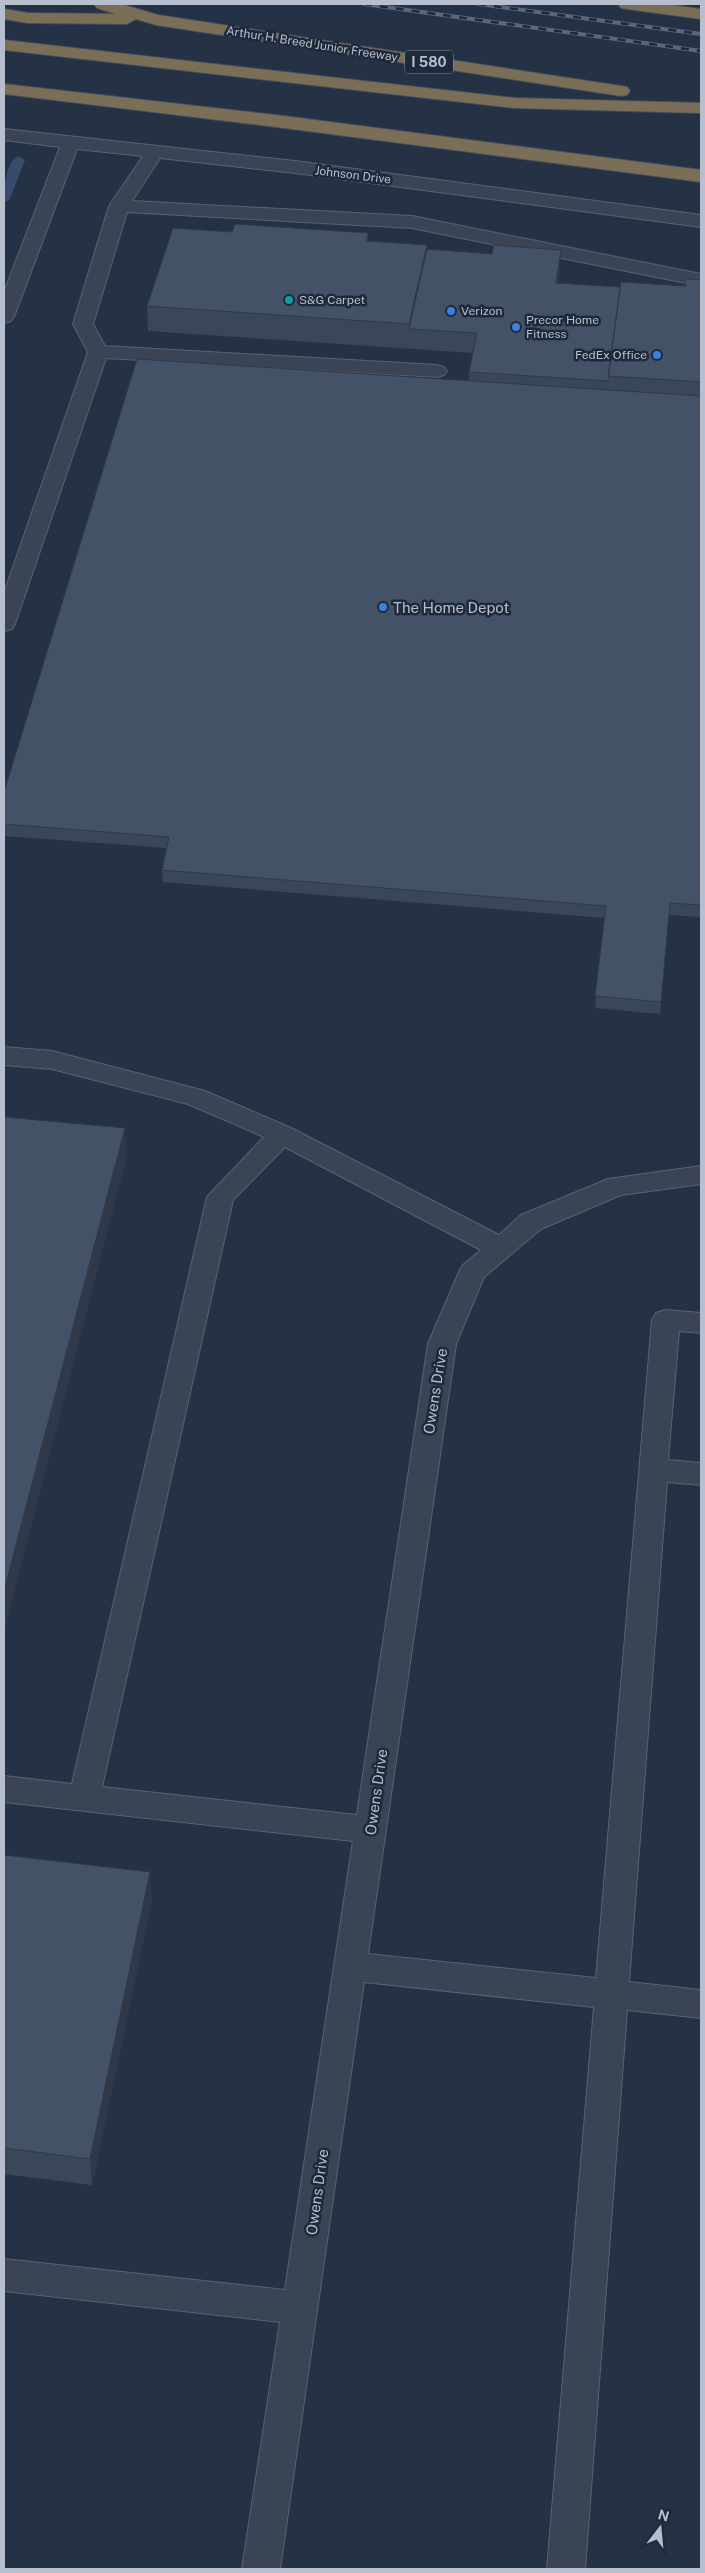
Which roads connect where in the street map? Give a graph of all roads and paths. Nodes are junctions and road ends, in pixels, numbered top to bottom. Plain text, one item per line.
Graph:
1 (103, 4) edge
2 (627, 4) edge
3 (4, 14) edge
4 (701, 14) edge
5 (156, 20) junction
6 (4, 44) edge
7 (4, 89) edge
8 (701, 104) edge
9 (701, 108) edge
10 (4, 135) edge
11 (72, 142) junction
12 (155, 151) junction
13 (701, 176) edge
14 (120, 206) junction
15 (701, 221) edge
16 (701, 280) edge
17 (4, 317) edge
18 (98, 352) junction
19 (437, 371) dead end
20 (4, 624) edge
21 (4, 1056) edge
22 (282, 1134) junction
23 (701, 1175) edge
24 (501, 1248) junction
25 (701, 1324) edge
26 (652, 1470) junction
27 (701, 1474) edge
28 (4, 1789) edge
29 (84, 1798) junction
30 (371, 1830) junction
31 (350, 1966) junction
32 (613, 1995) junction
33 (701, 2004) edge
34 (4, 2275) edge
35 (300, 2308) junction
36 (261, 2569) edge
37 (566, 2569) edge

1 - 5 highway, Arthur H. Breed Junior Freeway / I 580
2 - 4 highway
3 - 5 highway
5 - 8 highway, Arthur H. Breed Junior Freeway / I 580
6 - 9 highway
7 - 13 highway
10 - 11 street, Johnson Drive
11 - 12 street, Johnson Drive
11 - 17 street
12 - 14 street
12 - 15 street, Johnson Drive
14 - 16 street
14 - 18 street
18 - 19 street
18 - 20 street
21 - 22 street
22 - 24 street
22 - 29 street
23 - 24 street, Owens Drive
24 - 30 street, Owens Drive
25 - 26 street
26 - 27 street
26 - 32 street
28 - 29 street
29 - 30 street
30 - 31 street, Owens Drive
31 - 32 street
31 - 35 street, Owens Drive
32 - 33 street
32 - 37 street
34 - 35 street
35 - 36 street, Owens Drive

